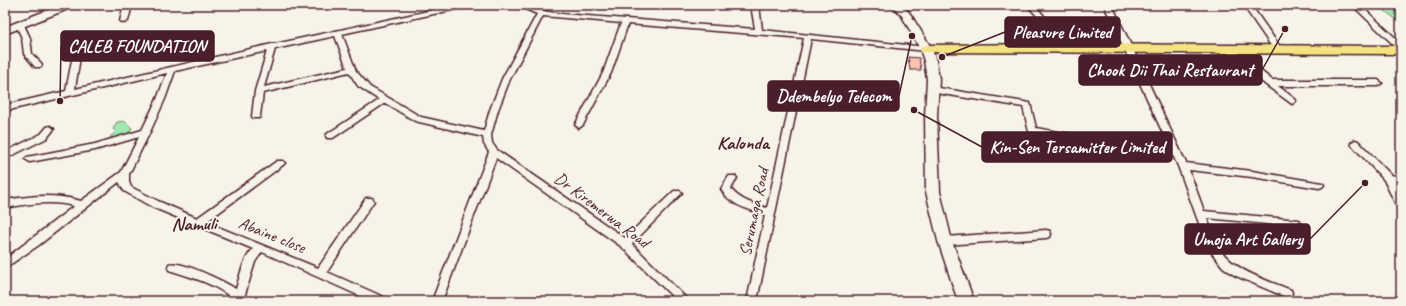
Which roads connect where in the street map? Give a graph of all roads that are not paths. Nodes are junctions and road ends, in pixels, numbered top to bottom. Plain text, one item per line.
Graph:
1 (67, 5) edge
2 (128, 5) edge
3 (466, 5) edge
4 (520, 5) edge
5 (755, 5) edge
6 (897, 5) edge
7 (1031, 5) edge
8 (1108, 5) edge
9 (1247, 5) edge
10 (1356, 5) edge
11 (541, 13) junction
12 (124, 21) dead end
13 (625, 21) junction
14 (20, 25) junction
15 (1045, 28) dead end
16 (5, 31) edge
17 (759, 32) junction
18 (338, 33) junction
19 (808, 36) junction
20 (272, 46) junction
21 (1401, 48) edge
22 (926, 49) junction
23 (1129, 49) junction
24 (1229, 50) junction
25 (1279, 51) junction
26 (76, 57) dead end
27 (38, 65) dead end
28 (172, 69) junction
29 (351, 69) junction
30 (1270, 82) junction
31 (1378, 83) dead end
32 (933, 90) junction
33 (259, 91) junction
34 (70, 93) junction
35 (384, 100) junction
36 (1292, 101) dead end
37 (5, 108) edge
38 (256, 116) dead end
39 (579, 125) dead end
40 (50, 129) dead end
41 (146, 132) junction
42 (487, 135) junction
43 (330, 136) dead end
44 (1355, 143) dead end
45 (494, 152) junction
46 (1077, 155) dead end
47 (5, 156) edge
48 (30, 159) dead end
49 (280, 162) dead end
50 (1183, 166) junction
51 (124, 174) junction
52 (732, 178) dead end
53 (1388, 178) junction
54 (1401, 180) edge
55 (1319, 185) dead end
56 (677, 193) dead end
57 (369, 201) dead end
58 (5, 204) edge
59 (81, 205) junction
60 (1401, 206) edge
61 (770, 212) junction
62 (1200, 214) junction
63 (198, 223) junction
64 (1296, 223) dead end
65 (1046, 234) dead end
66 (945, 241) junction
67 (626, 244) junction
68 (260, 248) junction
69 (5, 264) edge
70 (173, 267) dead end
71 (321, 272) junction
72 (1287, 293) dead end
73 (238, 300) edge
74 (381, 301) edge
75 (437, 301) edge
76 (684, 301) edge
77 (752, 301) edge
78 (966, 301) edge

1 - 14 main road
2 - 12 street
3 - 18 street
4 - 11 street
5 - 17 street
6 - 22 main road
7 - 15 street
8 - 23 street
9 - 25 street
10 - 21 street
11 - 13 street
11 - 42 street
13 - 17 street
13 - 39 street
14 - 16 main road
14 - 27 street
17 - 19 street
18 - 20 street
18 - 29 street
19 - 22 street
19 - 61 street, Serumaga Road
20 - 28 street
20 - 33 street
21 - 25 main road
22 - 23 main road
22 - 32 main road
23 - 24 main road
23 - 50 street
24 - 25 main road
24 - 30 street
26 - 34 street
28 - 34 street
28 - 41 street
29 - 33 street
29 - 35 street
30 - 31 street
30 - 36 street
32 - 46 street
32 - 66 main road
33 - 38 street
34 - 37 street
35 - 42 street
35 - 43 street
40 - 47 street
41 - 48 street
41 - 51 street
42 - 45 street
44 - 53 street
45 - 67 street, Dr Kiremerwa Road
45 - 75 street
49 - 63 street, Abaine close
50 - 55 street
50 - 62 street
51 - 59 street
51 - 63 street
52 - 61 street
53 - 54 street
53 - 60 street
56 - 67 street
57 - 71 street
58 - 59 street
59 - 69 street
61 - 77 street, Serumaga Road
62 - 64 street
62 - 72 street
63 - 68 street, Abaine close
65 - 66 street
66 - 78 main road
67 - 76 street, Dr Kiremerwa Road
68 - 71 street, Abaine close
68 - 73 street
68 - 74 street
70 - 73 street
71 - 74 street, Abaine close

